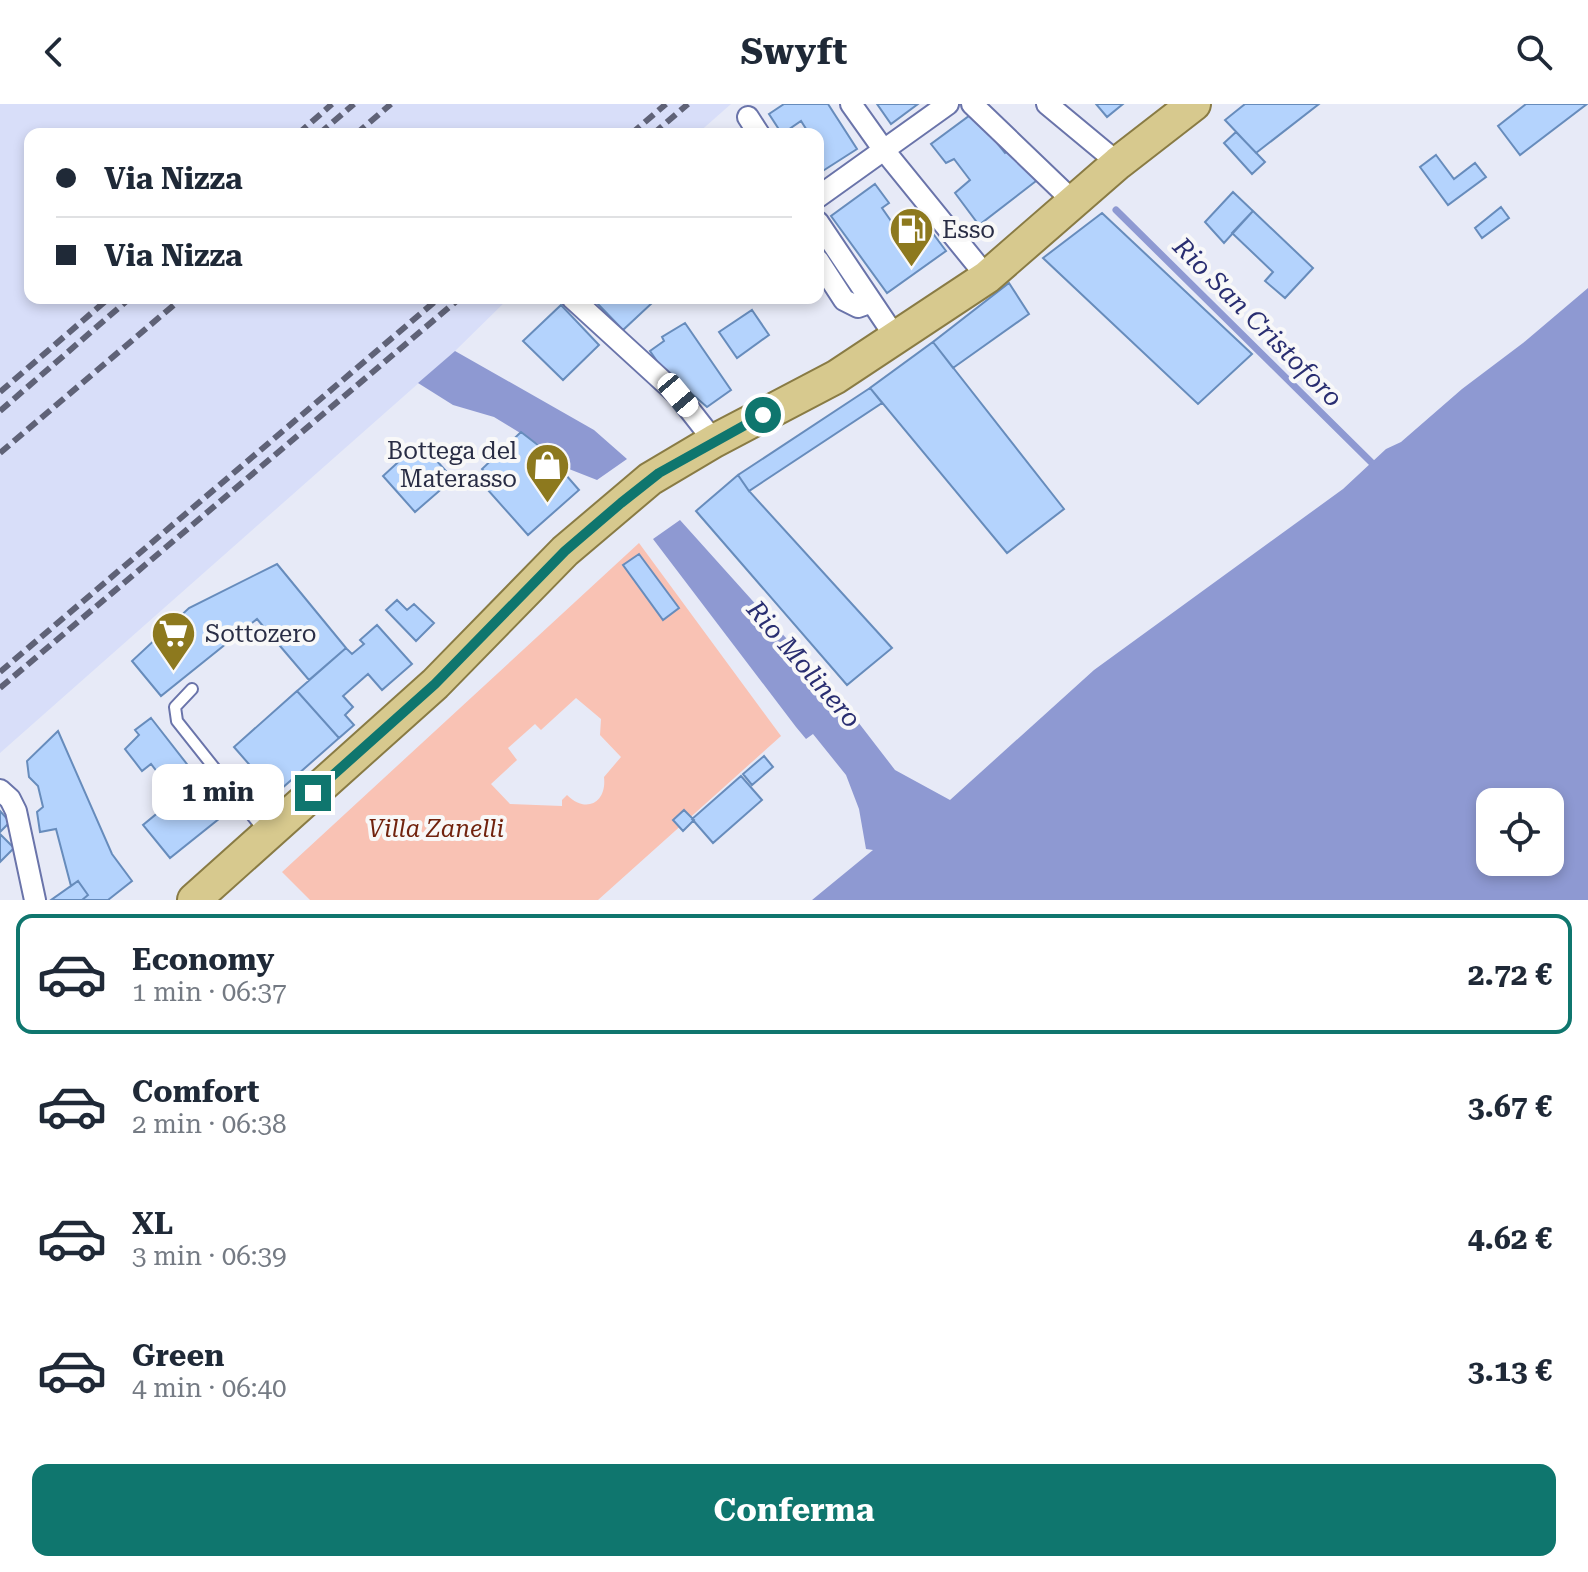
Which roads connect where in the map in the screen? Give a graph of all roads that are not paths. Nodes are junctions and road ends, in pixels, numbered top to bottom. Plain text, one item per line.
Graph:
1 (851, 104) edge
2 (948, 104) edge
3 (972, 104) edge
4 (1047, 104) edge
5 (1194, 104) edge
6 (883, 149) junction
7 (1118, 163) junction
8 (824, 193) edge
9 (1074, 202) junction
10 (824, 231) edge
11 (824, 269) edge
12 (987, 277) junction
13 (872, 302) junction
14 (579, 304) edge
15 (896, 338) junction
16 (714, 441) junction
17 (192, 689) dead end
18 (0, 790) edge
19 (267, 834) junction
20 (35, 900) edge
21 (194, 900) edge

1 - 6 street
2 - 6 street
3 - 9 street
4 - 7 street
5 - 7 main road
6 - 8 street
6 - 12 street
7 - 9 main road
9 - 12 main road
10 - 13 street
11 - 13 street
12 - 15 main road
13 - 15 street
14 - 16 street
15 - 16 main road
16 - 19 main road
17 - 19 lane
18 - 20 street
19 - 21 main road

